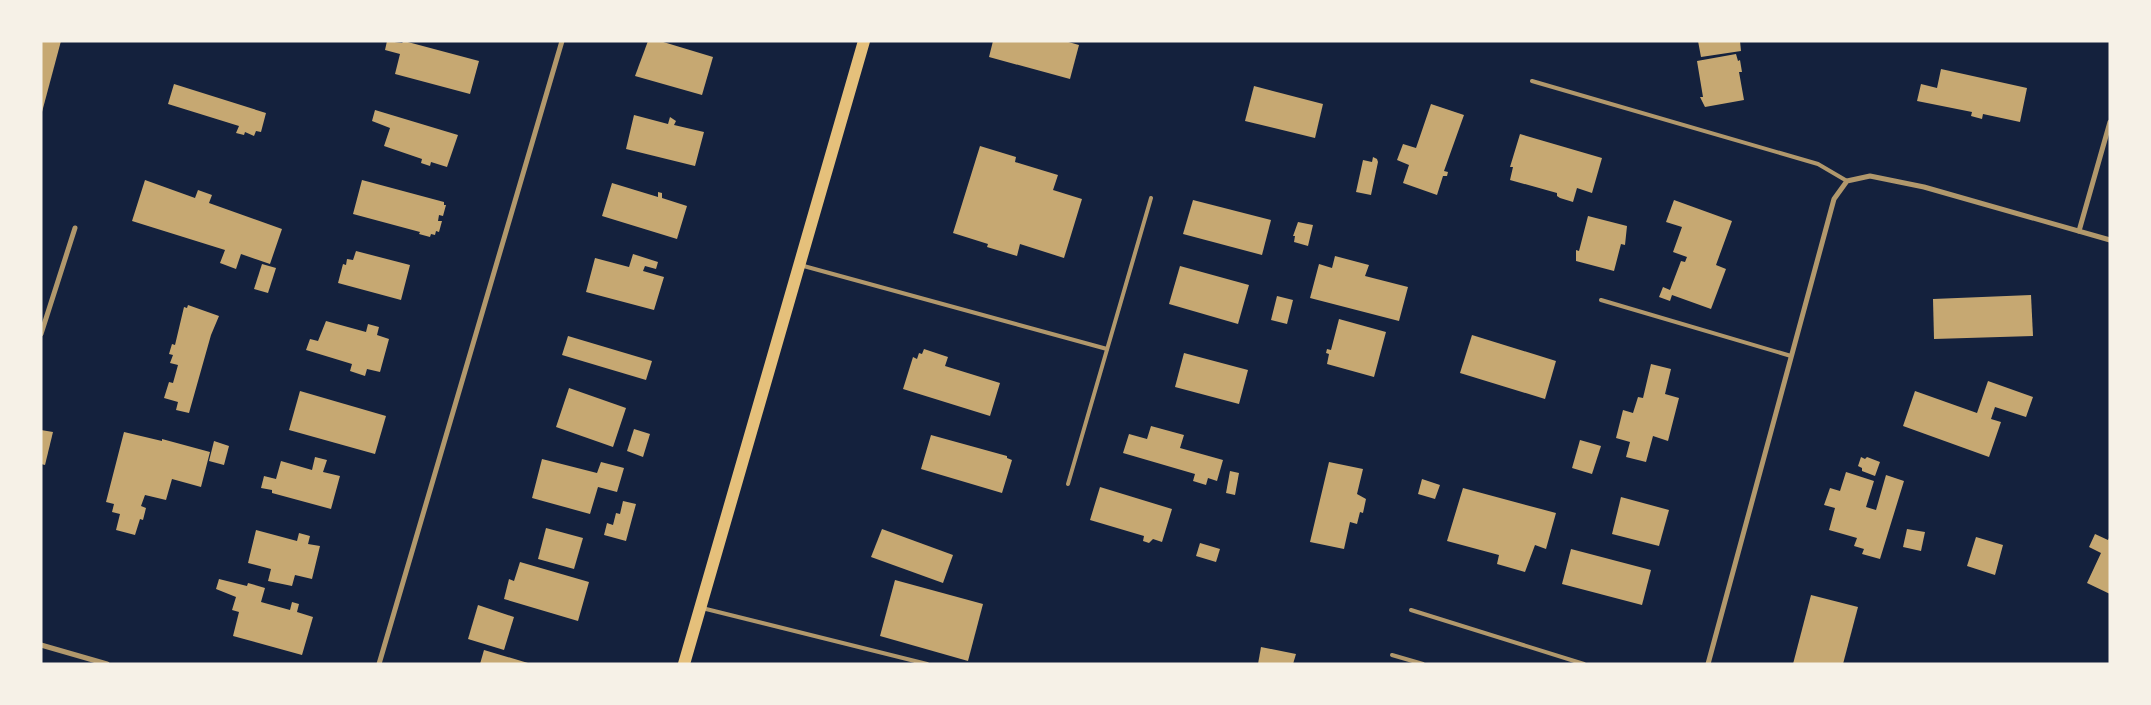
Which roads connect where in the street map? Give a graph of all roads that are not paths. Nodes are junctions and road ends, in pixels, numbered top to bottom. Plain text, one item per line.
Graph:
1 (562, 41) edge
2 (864, 41) edge
3 (1532, 81) dead end
4 (2110, 122) edge
5 (1846, 181) junction
6 (1151, 198) dead end
7 (75, 228) dead end
8 (2078, 231) junction
9 (2110, 240) edge
10 (798, 265) junction
11 (1601, 300) dead end
12 (41, 334) edge
13 (1107, 349) junction
14 (1791, 356) junction
15 (1068, 484) dead end
16 (700, 608) junction
17 (1412, 610) dead end
18 (41, 645) edge
19 (1392, 656) dead end
20 (107, 664) edge
21 (379, 664) edge
22 (684, 664) edge
23 (927, 664) edge
24 (1423, 664) edge
25 (1584, 664) edge
26 (1708, 664) edge

1 - 21 street
2 - 10 main road
3 - 5 lane
4 - 8 street
5 - 8 street
5 - 14 street
6 - 13 lane
7 - 12 street
8 - 9 street
10 - 13 lane
10 - 16 main road
11 - 14 lane
13 - 15 lane
14 - 26 street
16 - 22 main road
16 - 23 lane
17 - 25 lane
18 - 20 street
19 - 24 lane

